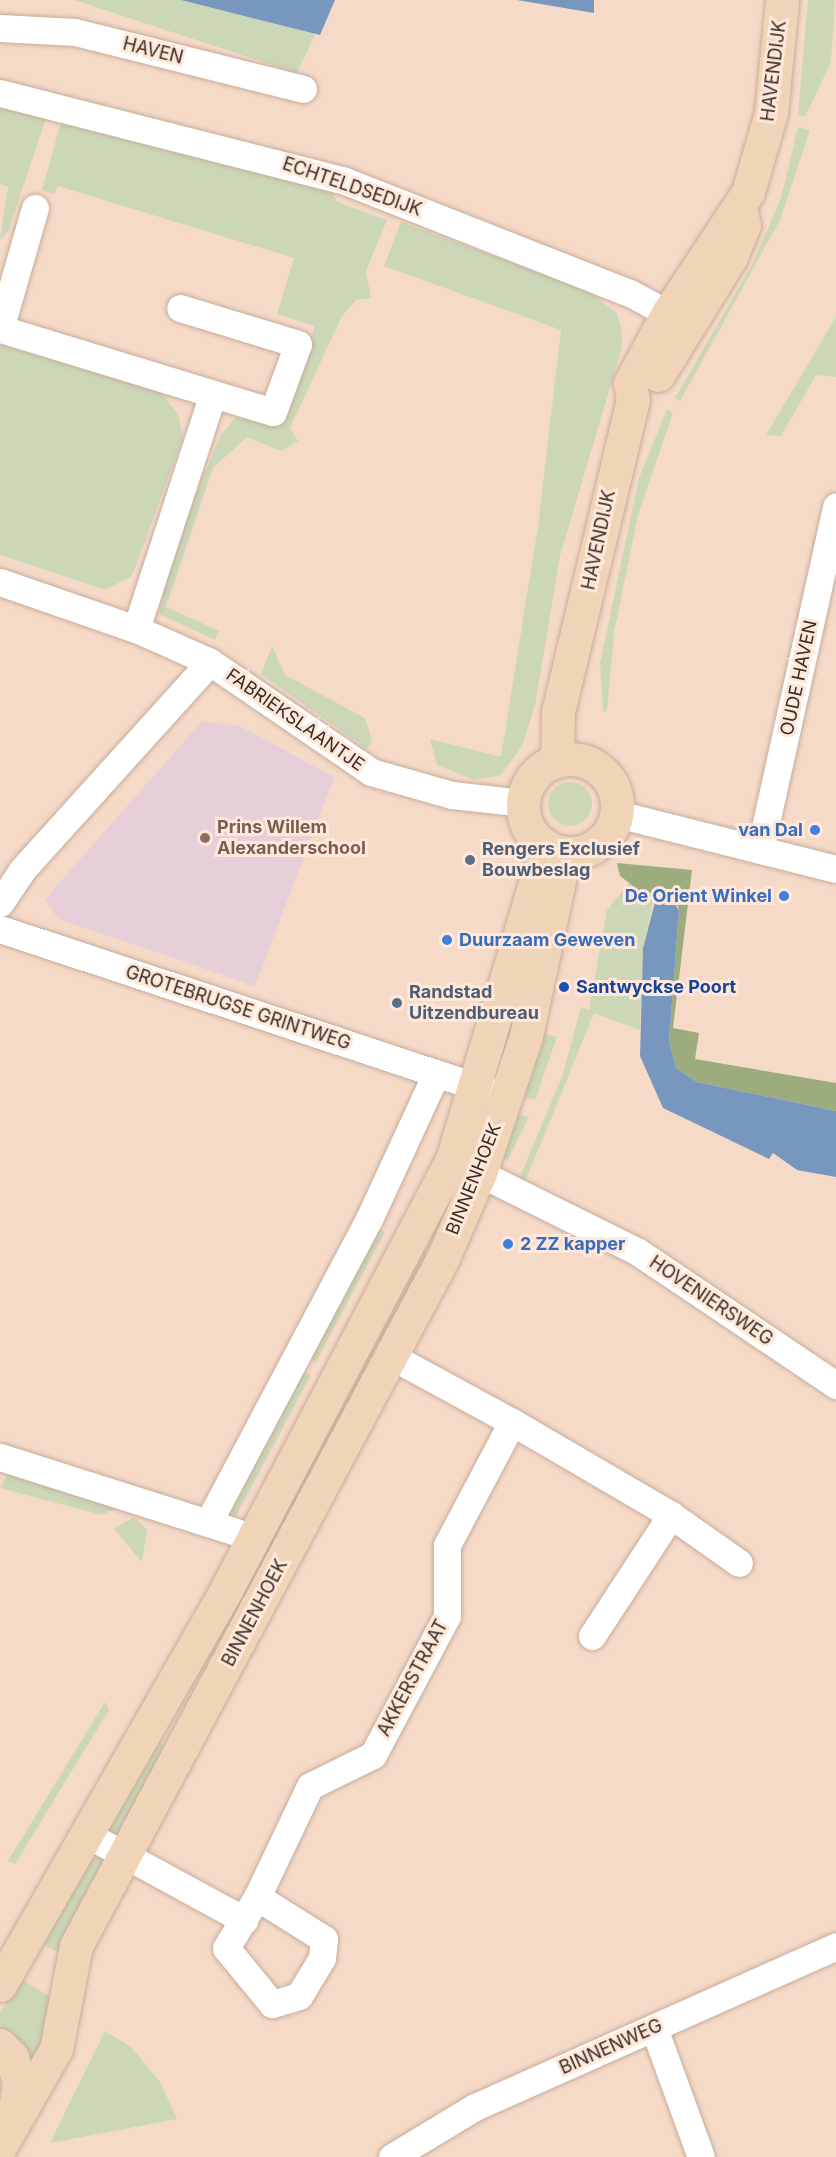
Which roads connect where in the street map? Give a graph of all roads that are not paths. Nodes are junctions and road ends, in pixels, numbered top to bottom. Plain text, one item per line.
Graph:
1 (782, 0) edge
2 (0, 28) edge
3 (303, 88) dead end
4 (0, 93) edge
5 (35, 208) dead end
6 (8, 270) edge
7 (180, 308) dead end
8 (679, 319) junction
9 (0, 329) edge
10 (213, 394) junction
11 (836, 506) edge
12 (829, 567) edge
13 (0, 582) edge
14 (136, 628) junction
15 (210, 662) junction
16 (568, 761) junction
17 (523, 803) junction
18 (617, 814) junction
19 (556, 849) junction
20 (760, 850) junction
21 (836, 868) edge
22 (0, 903) edge
23 (0, 929) edge
24 (436, 1074) junction
25 (491, 1091) junction
26 (478, 1172) junction
27 (389, 1355) junction
28 (836, 1385) edge
29 (512, 1422) junction
30 (0, 1457) edge
31 (671, 1515) junction
32 (208, 1523) junction
33 (236, 1532) dead end
34 (739, 1563) dead end
35 (592, 1636) dead end
36 (88, 1835) junction
37 (125, 1853) junction
38 (836, 1946) edge
39 (0, 1985) edge
40 (654, 2028) junction
41 (0, 2045) edge
42 (6, 2138) edge
43 (392, 2157) edge
44 (701, 2157) edge

1 - 8 main road, HAVENDIJK
2 - 3 street, HAVEN
4 - 8 street, ECHTELDSEDIJK
5 - 6 street
6 - 9 street
7 - 10 street
8 - 16 main road, HAVENDIJK
9 - 10 street
10 - 14 street
11 - 12 street, OUDE HAVEN
12 - 20 street, OUDE HAVEN
13 - 14 street, FABRIEKSLAANTJE
14 - 15 street, FABRIEKSLAANTJE
15 - 17 street, FABRIEKSLAANTJE
15 - 22 street, FABRIEKSLAANTJE
16 - 17 main road
16 - 18 main road
17 - 19 main road
18 - 19 main road
18 - 20 street
19 - 25 main road
20 - 21 street
23 - 24 street, GROTEBRUGSE GRINTWEG
24 - 25 street, GROTEBRUGSE GRINTWEG
24 - 32 street
25 - 26 main road, BINNENHOEK
26 - 27 main road, BINNENHOEK
26 - 28 street, HOVENIERSWEG
26 - 36 main road, BINNENHOEK
27 - 29 street
27 - 37 main road, BINNENHOEK
29 - 31 street
29 - 37 street, AKKERSTRAAT
30 - 32 street
31 - 34 street
31 - 35 street
32 - 33 street
36 - 37 street, AKKERSTRAAT
36 - 39 main road, BINNENHOEK
37 - 42 main road, BINNENHOEK
38 - 40 street, BINNENWEG
40 - 43 street, BINNENWEG
40 - 44 street
41 - 42 main road, BINNENHOEK

